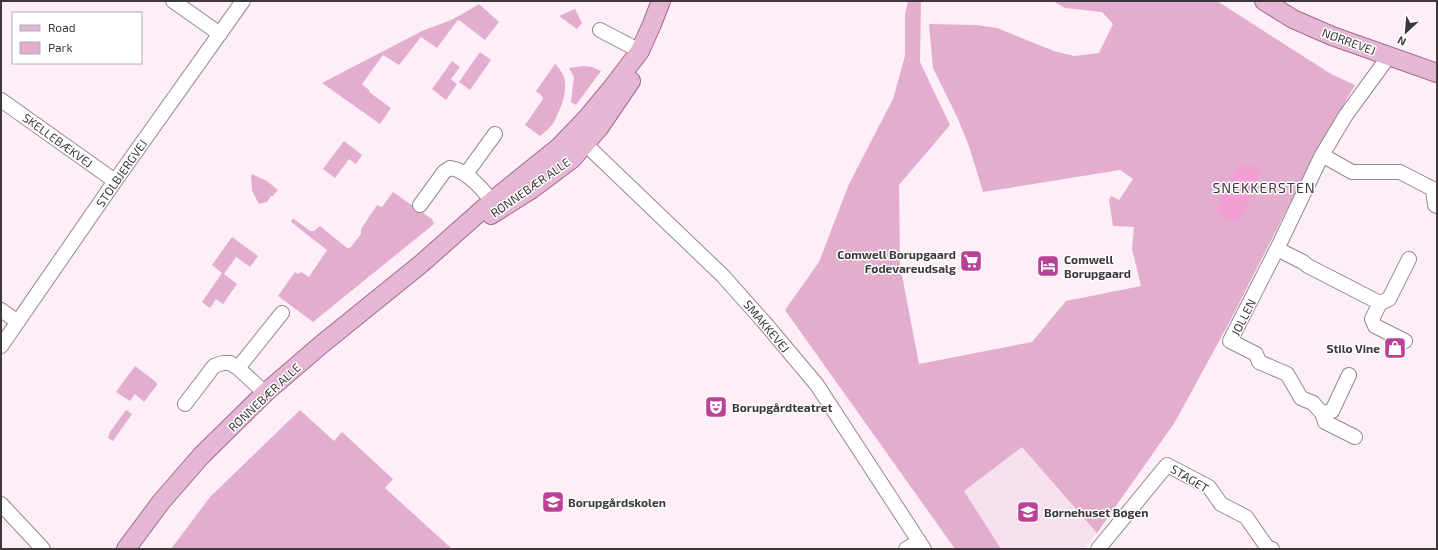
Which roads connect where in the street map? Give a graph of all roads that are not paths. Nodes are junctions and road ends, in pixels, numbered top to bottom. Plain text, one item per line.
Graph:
1 (174, 1) edge
2 (243, 1) edge
3 (661, 1) edge
4 (1264, 1) edge
5 (600, 30) dead end
6 (220, 34) junction
7 (640, 51) junction
8 (1389, 56) junction
9 (1437, 73) edge
10 (1, 100) edge
11 (495, 134) dead end
12 (579, 138) junction
13 (1322, 155) junction
14 (466, 174) junction
15 (115, 181) junction
16 (1435, 189) edge
17 (420, 205) dead end
18 (495, 206) junction
19 (1437, 206) edge
20 (1277, 249) junction
21 (1409, 259) dead end
22 (1380, 303) junction
23 (1, 310) edge
24 (282, 313) dead end
25 (18, 322) junction
26 (1405, 341) dead end
27 (1, 346) edge
28 (238, 368) junction
29 (1349, 375) dead end
30 (265, 392) junction
31 (185, 404) dead end
32 (1322, 413) junction
33 (1355, 437) dead end
34 (1, 504) edge
35 (922, 545) edge
36 (43, 549) edge
37 (126, 549) edge
38 (906, 549) edge
39 (1098, 549) edge
40 (1272, 549) edge

1 - 6 street
2 - 6 street, STOLBJERGVEJ
3 - 7 main road, RØNNEBÆR ALLE
4 - 8 main road, NØRREVEJ
5 - 7 street
6 - 15 street, STOLBJERGVEJ
7 - 12 main road, RØNNEBÆR ALLE
8 - 9 main road, NØRREVEJ
8 - 13 street, JOLLEN
10 - 15 street, SKELLEBÆKVEJ
11 - 14 street
12 - 18 main road, RØNNEBÆR ALLE
12 - 35 street, SMAKKEVEJ
13 - 16 street
13 - 20 street, JOLLEN
14 - 17 street
14 - 18 street
15 - 25 street, STOLBJERGVEJ
16 - 19 street
18 - 30 main road, RØNNEBÆR ALLE
20 - 22 street
20 - 32 street, JOLLEN
21 - 22 street
22 - 26 street
23 - 25 street
24 - 28 street
25 - 27 street, STOLBJERGVEJ
28 - 30 street
28 - 31 street
29 - 32 street
30 - 37 main road, RØNNEBÆR ALLE
32 - 33 street, JOLLEN
34 - 36 street
35 - 38 street
39 - 40 street, STAGET

